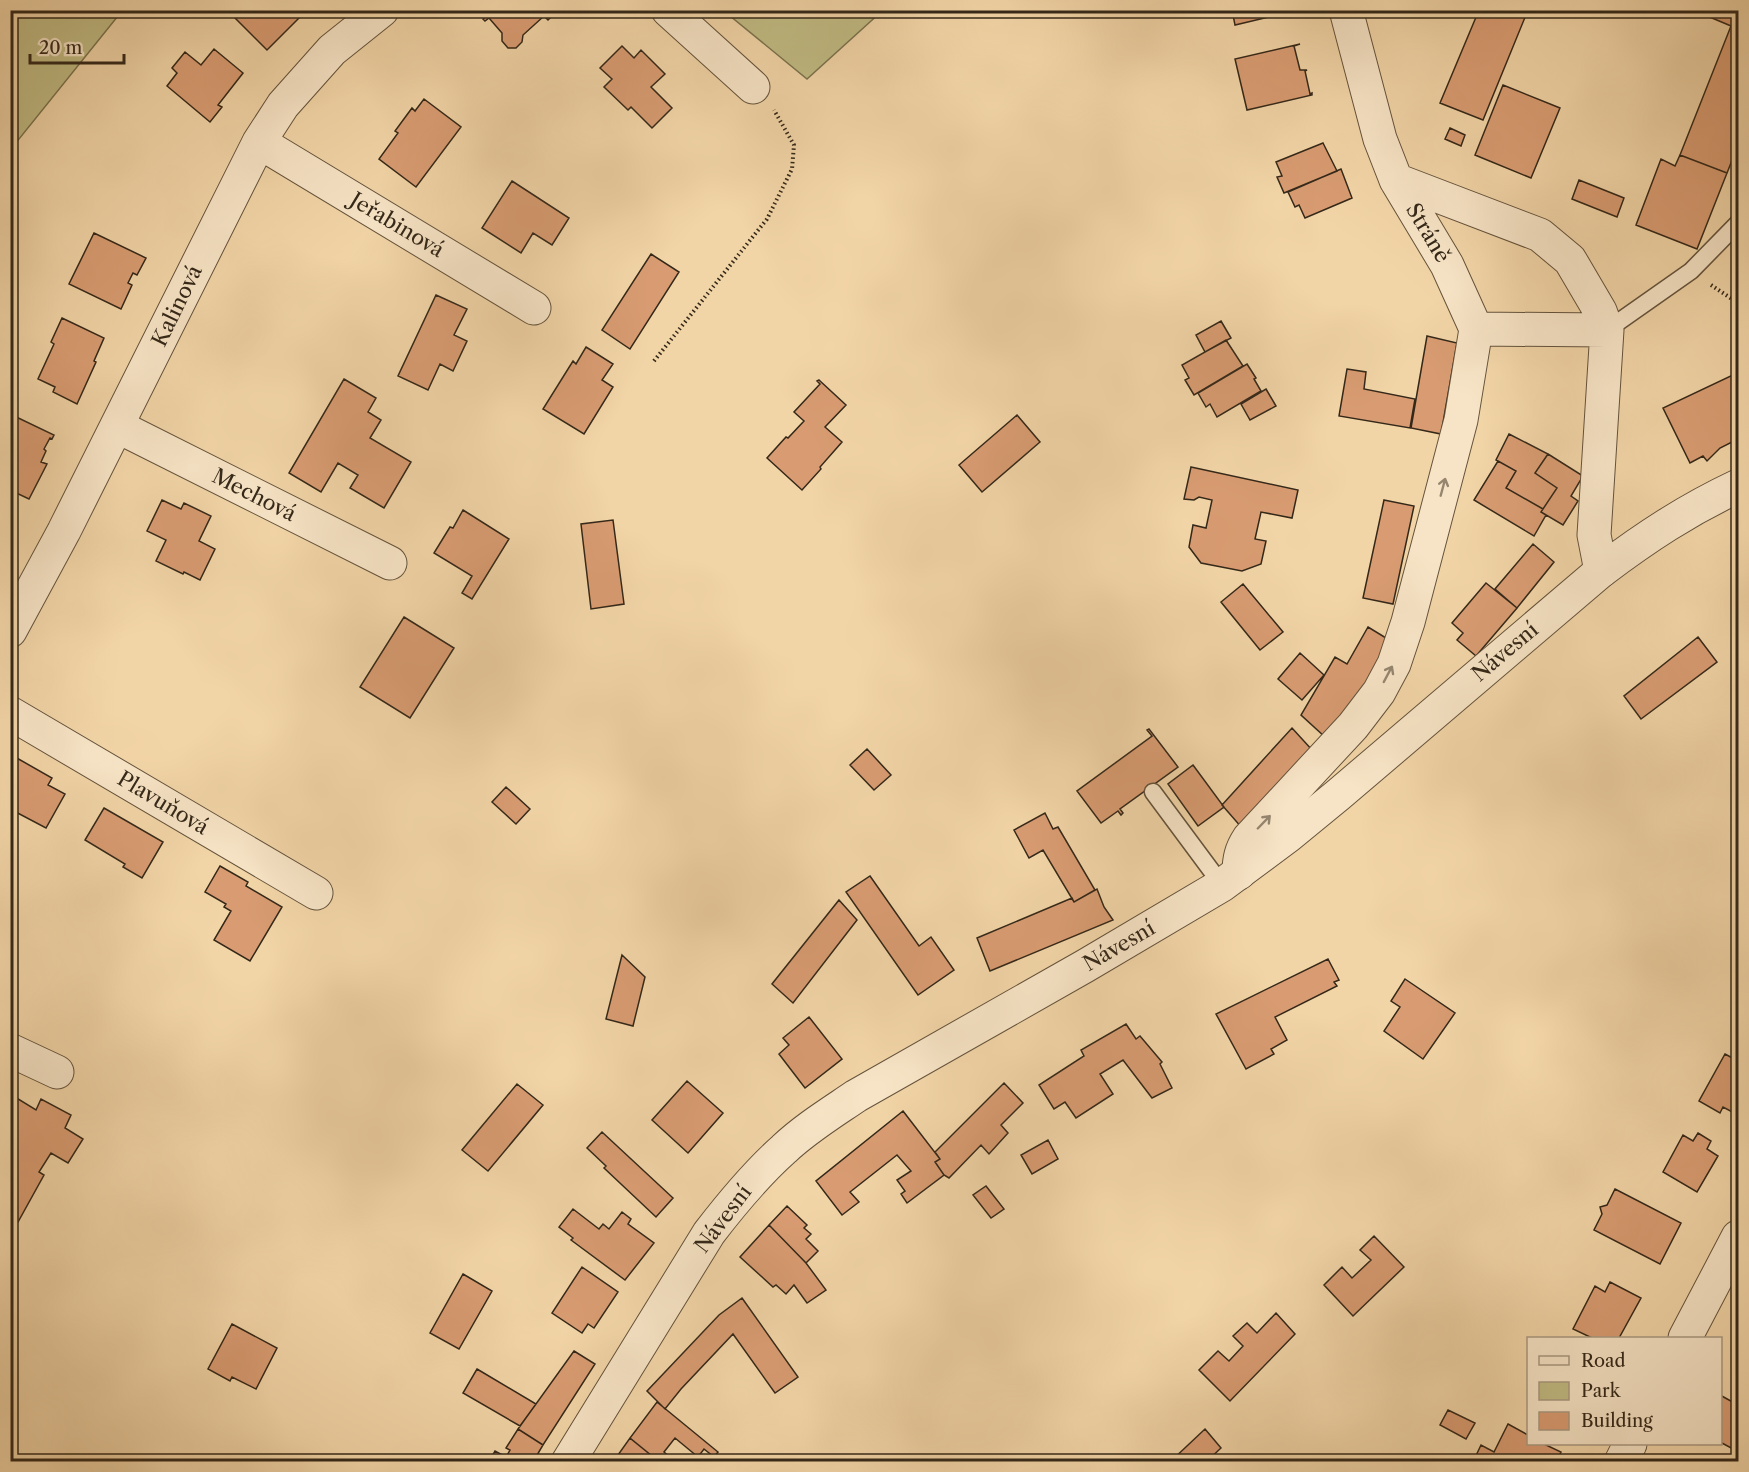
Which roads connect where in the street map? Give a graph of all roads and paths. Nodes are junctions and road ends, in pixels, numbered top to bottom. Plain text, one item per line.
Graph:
1 (382, 10) edge
2 (668, 10) edge
3 (1346, 10) edge
4 (753, 87) joint
5 (259, 142) junction
6 (1396, 180) junction
7 (1738, 223) edge
8 (1691, 271) junction
9 (1738, 303) edge
10 (534, 308) dead end
11 (1476, 329) junction
12 (1607, 330) junction
13 (654, 361) dead end
14 (117, 426) junction
15 (1738, 486) edge
16 (390, 563) dead end
17 (1601, 571) junction
18 (10, 631) edge
19 (10, 713) edge
20 (1153, 792) dead end
21 (1231, 879) junction
22 (316, 893) dead end
23 (10, 1050) edge
24 (57, 1072) dead end
25 (1738, 1238) edge
26 (1687, 1337) edge
27 (1629, 1445) edge
28 (568, 1461) edge
29 (1621, 1461) edge

1 - 5 street, Kalinová
2 - 4 street
3 - 6 street, Stráně
4 - 13 path
5 - 10 street, Jeřabinová
5 - 14 street, Kalinová
6 - 11 street, Stráně
6 - 12 street
7 - 8 lane
8 - 9 path
8 - 12 lane
11 - 12 street
21 -> 11 street
12 - 17 street
14 - 16 street, Mechová
14 - 18 street, Kalinová
15 - 17 street, Návesní
17 - 21 street, Návesní
19 - 22 street, Plavuňová
20 - 21 lane
21 - 28 street, Návesní
23 - 24 street
25 - 26 street
27 - 29 street

